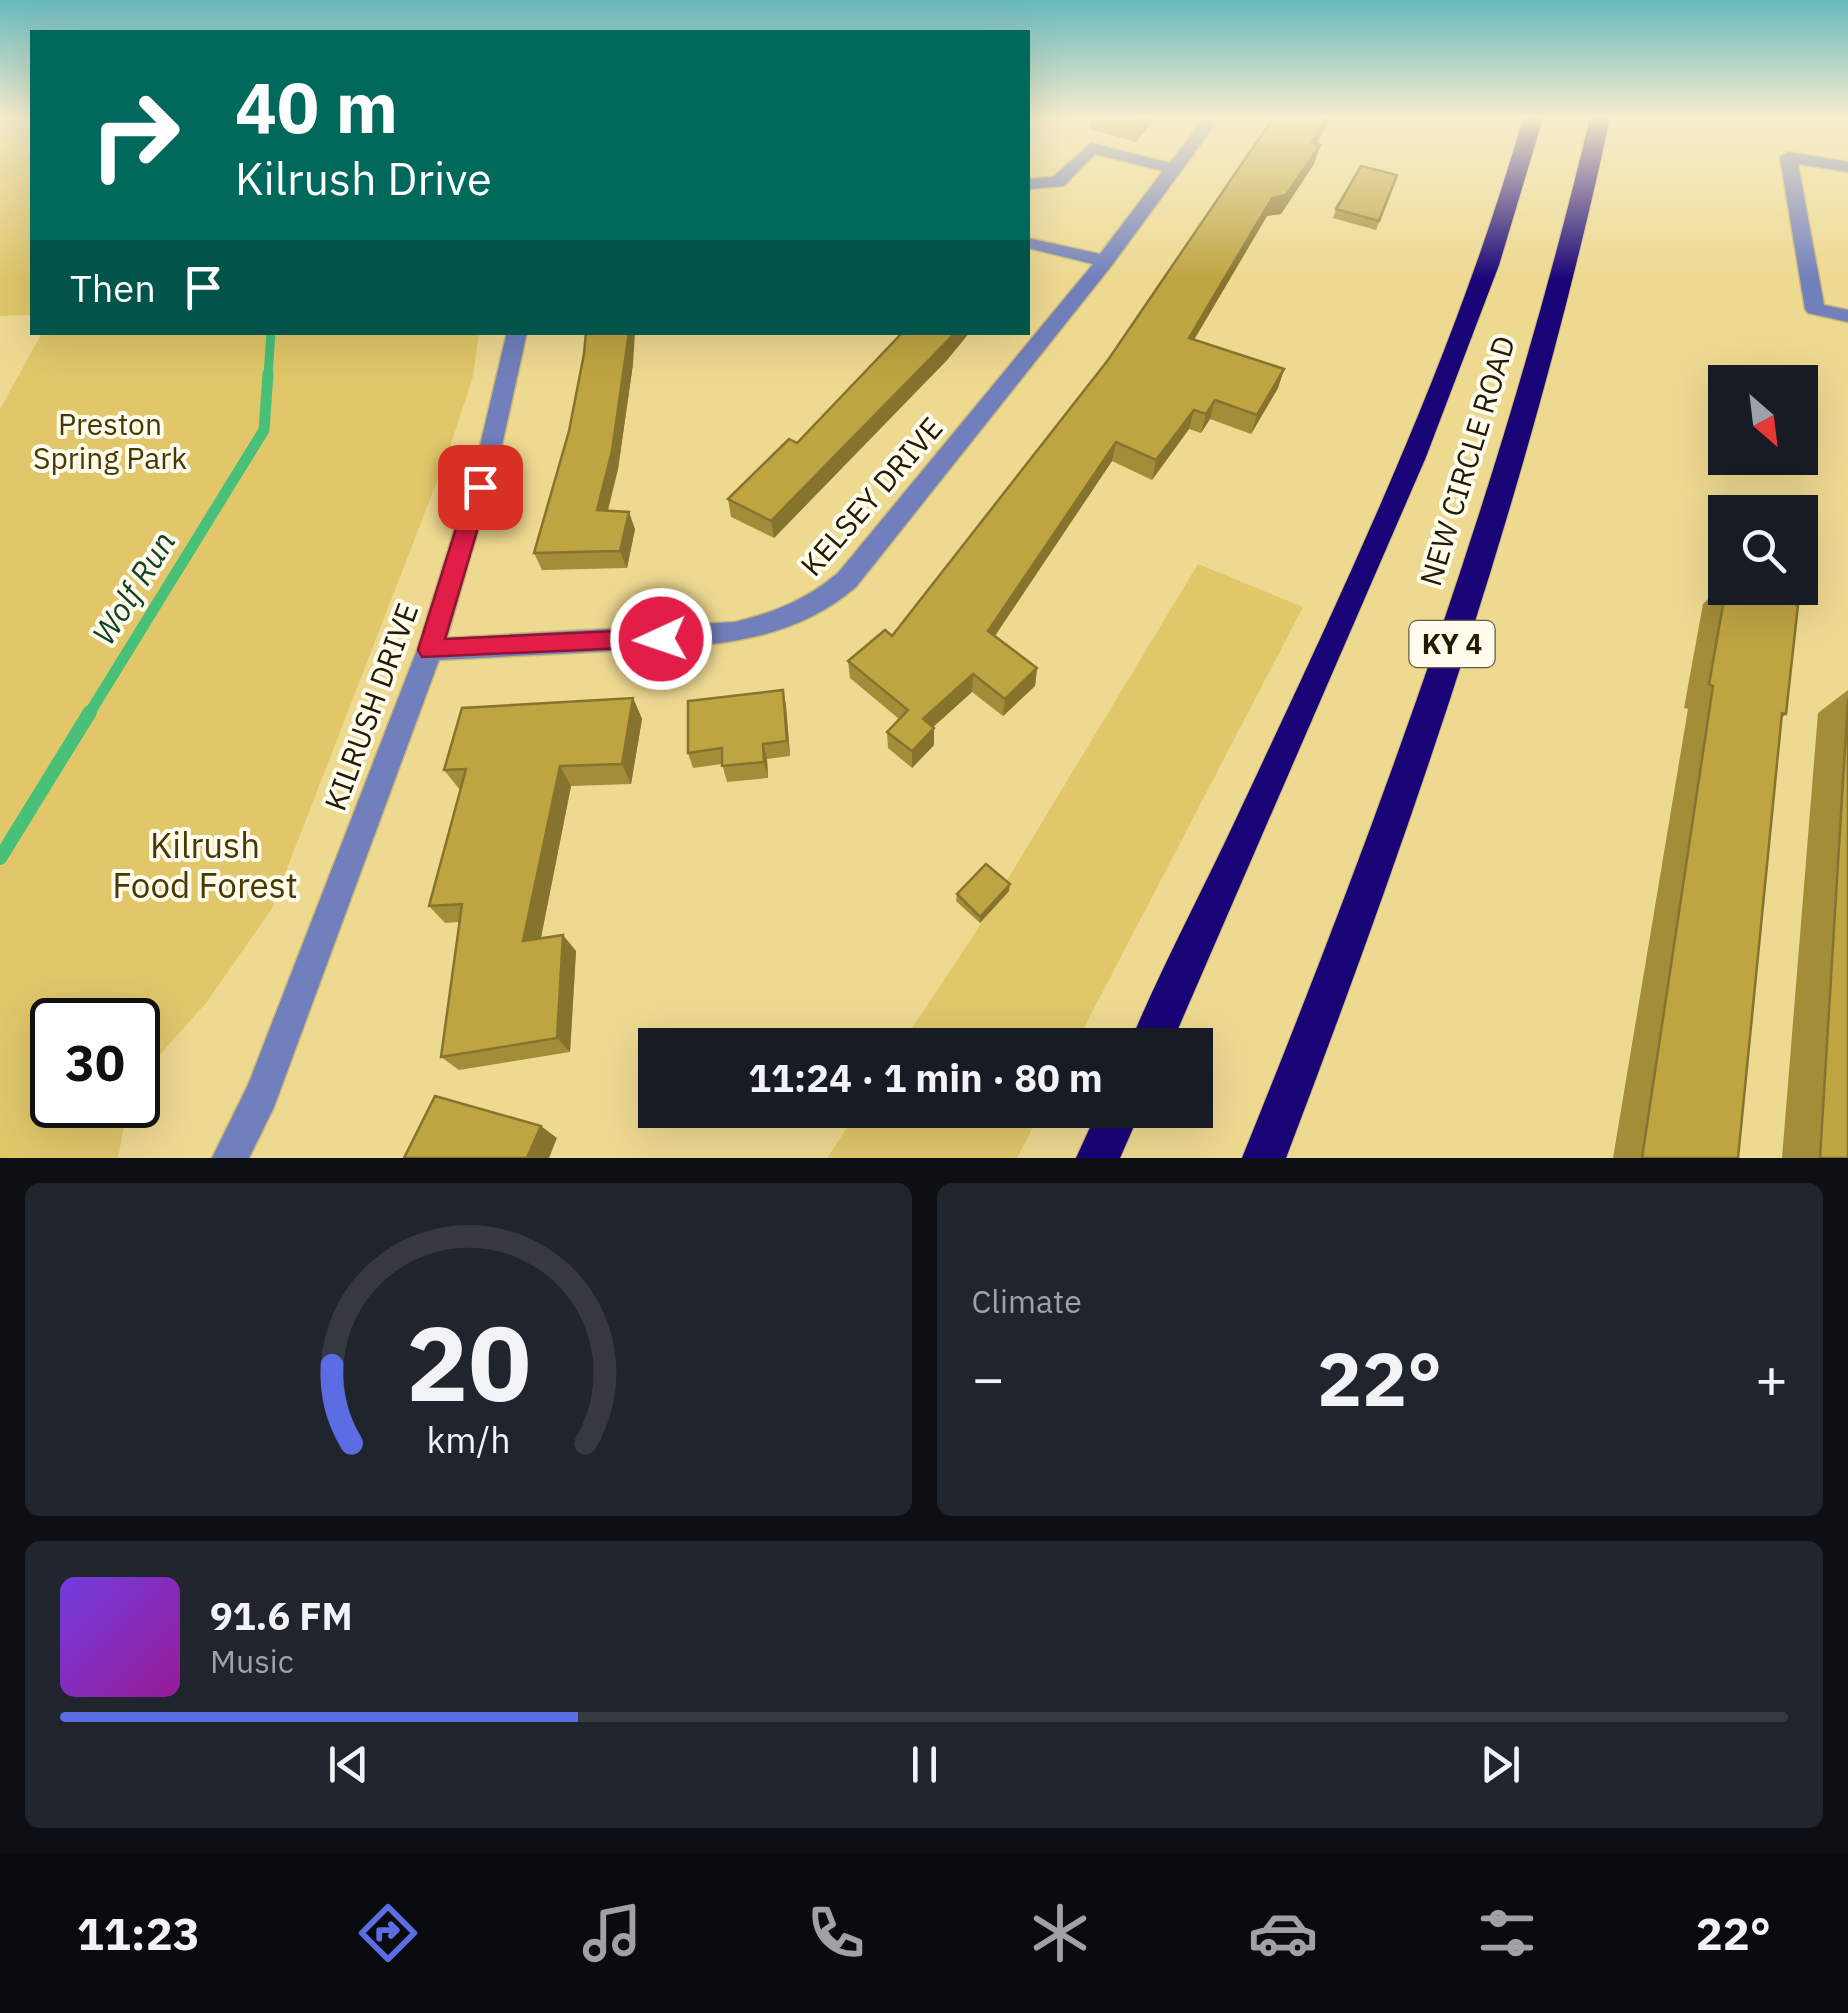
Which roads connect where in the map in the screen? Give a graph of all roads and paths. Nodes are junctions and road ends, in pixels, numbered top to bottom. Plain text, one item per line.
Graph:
1 (1068, 172) edge
2 (1172, 172) edge
3 (1516, 172) edge
4 (1588, 172) edge
5 (1791, 172) edge
6 (1030, 184) edge
7 (1030, 243) edge
8 (1105, 261) junction
9 (1848, 316) edge
10 (517, 335) edge
11 (430, 650) junction
12 (1158, 1028) edge
13 (1112, 1128) edge
14 (230, 1158) edge
15 (1098, 1158) edge
16 (1264, 1158) edge

1 - 6 street
2 - 8 street, KELSEY DRIVE
3 - 12 highway, NEW CIRCLE ROAD
4 - 16 highway, NEW CIRCLE ROAD / KY 4
5 - 9 street
7 - 8 street
8 - 11 street, KELSEY DRIVE
10 - 11 street, KILRUSH DRIVE
11 - 14 street, KILRUSH DRIVE
13 - 15 highway

